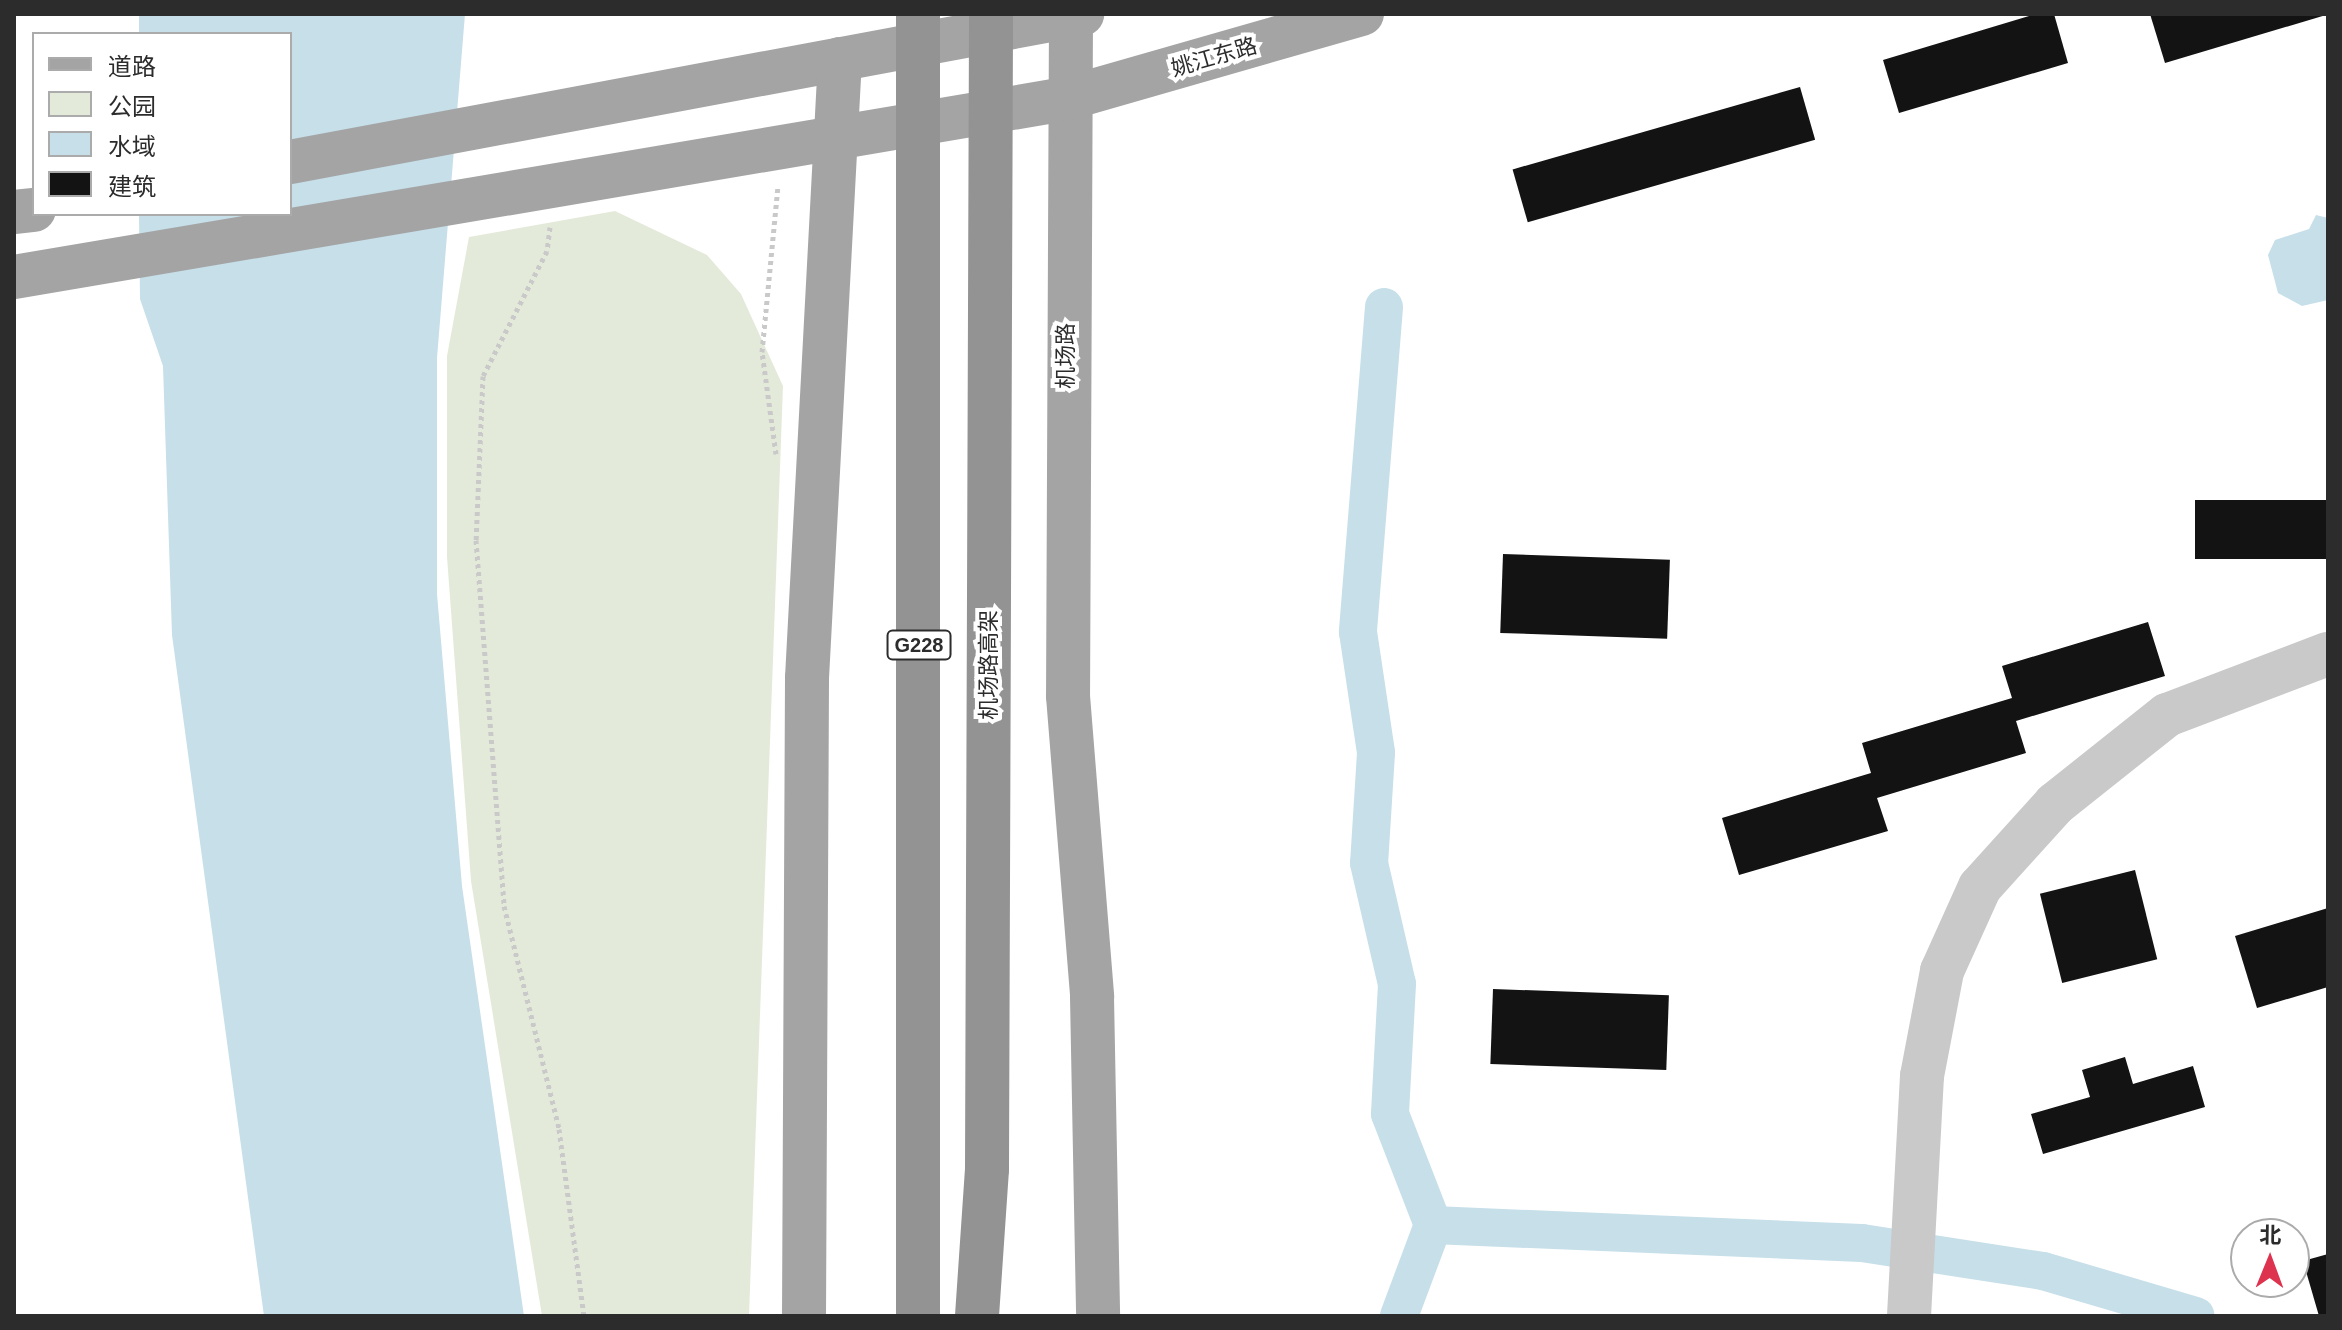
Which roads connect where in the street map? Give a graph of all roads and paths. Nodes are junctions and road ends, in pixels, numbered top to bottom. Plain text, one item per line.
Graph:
1 (918, 14) edge
2 (991, 14) edge
3 (1362, 14) edge
4 (1076, 15) edge
5 (840, 59) junction
6 (1065, 99) junction
7 (834, 142) junction
8 (292, 162) edge
9 (541, 210) junction
10 (24, 276) edge
11 (2328, 654) edge
12 (987, 1169) junction
13 (917, 1303) edge
14 (584, 1316) edge
15 (804, 1316) edge
16 (977, 1316) edge
17 (998, 1316) edge
18 (1098, 1316) edge
19 (1909, 1316) edge

1 - 13 highway, G228
2 - 12 highway, 机场路高架
3 - 6 main road, 姚江东路
4 - 5 main road
4 - 6 main road, 机场路
5 - 7 main road
5 - 8 main road
6 - 7 main road, 姚江东路
6 - 18 main road, 机场路
7 - 9 main road, 姚江东路
7 - 15 main road
9 - 10 main road, 姚江东路
9 - 14 path
11 - 19 street
12 - 16 highway, 机场路高架
12 - 17 highway

